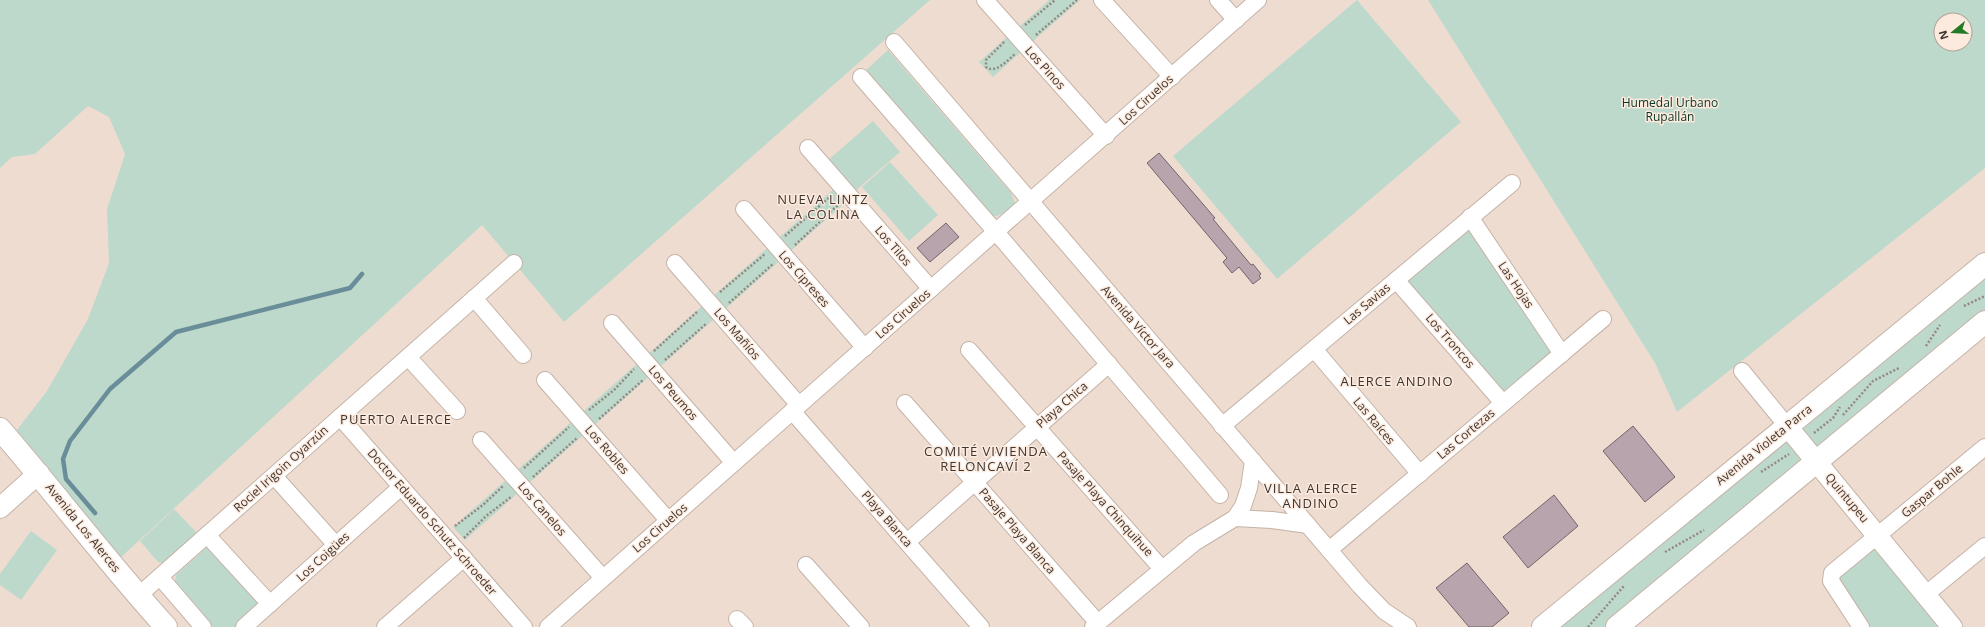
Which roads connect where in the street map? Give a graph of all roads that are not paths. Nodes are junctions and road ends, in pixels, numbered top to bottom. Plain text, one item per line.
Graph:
1 (985, 0) edge
2 (1102, 0) edge
3 (1218, 0) edge
4 (1258, 0) edge
5 (1236, 20) junction
6 (894, 42) dead end
7 (861, 77) dead end
8 (1172, 77) junction
9 (1106, 136) junction
10 (808, 148) dead end
11 (1512, 183) dead end
12 (1030, 201) junction
13 (744, 209) dead end
14 (1470, 217) junction
15 (996, 232) junction
16 (514, 263) dead end
17 (674, 263) dead end
18 (1985, 264) edge
19 (1396, 280) junction
20 (931, 289) junction
21 (474, 298) junction
22 (1604, 319) dead end
23 (1985, 322) edge
24 (612, 323) dead end
25 (864, 348) junction
26 (1314, 349) junction
27 (969, 350) dead end
28 (1562, 354) junction
29 (523, 355) dead end
30 (408, 357) junction
31 (1109, 364) junction
32 (1742, 371) dead end
33 (545, 380) dead end
34 (905, 403) dead end
35 (1503, 403) junction
36 (796, 408) junction
37 (457, 411) dead end
38 (340, 417) junction
39 (1222, 426) junction
40 (1787, 426) junction
41 (1037, 427) junction
42 (3, 439) edge
43 (481, 440) dead end
44 (1985, 447) edge
45 (1253, 461) junction
46 (734, 462) junction
47 (1817, 462) junction
48 (39, 473) junction
49 (1420, 474) junction
50 (274, 476) junction
51 (974, 483) junction
52 (401, 487) junction
53 (1220, 495) dead end
54 (0, 508) edge
55 (1235, 518) junction
56 (668, 520) junction
57 (1308, 525) junction
58 (207, 535) junction
59 (1878, 536) junction
60 (906, 542) junction
61 (336, 545) junction
62 (1985, 546) edge
63 (1329, 550) junction
64 (464, 558) junction
65 (806, 565) dead end
66 (1162, 569) junction
67 (160, 577) junction
68 (603, 578) junction
69 (1925, 595) junction
70 (138, 596) junction
71 (270, 604) junction
72 (1390, 618) edge
73 (1095, 625) edge
74 (166, 627) edge
75 (203, 627) edge
76 (244, 627) edge
77 (385, 627) edge
78 (524, 627) edge
79 (548, 627) edge
80 (861, 627) edge
81 (981, 627) edge
82 (1408, 627) edge
83 (1543, 627) edge
84 (1617, 627) edge
85 (1861, 627) edge
86 (1952, 627) edge

1 - 9 street, Los Pinos
2 - 8 street
3 - 5 street
4 - 5 street, Los Ciruelos
5 - 8 street, Los Ciruelos
6 - 12 street, Avenida Víctor Jara
7 - 15 street
8 - 9 street, Los Ciruelos
9 - 12 street, Los Ciruelos
10 - 20 street, Los Tilos
11 - 14 street, Las Savias
12 - 15 street, Los Ciruelos
12 - 39 street, Avenida Víctor Jara
13 - 25 street, Los Cipreses
14 - 19 street, Las Savias
14 - 28 street, Las Hojas
15 - 20 street, Los Ciruelos
15 - 31 street
16 - 21 street, Rociel Irigoin Oyarzún
17 - 36 street, Los Mañíos
18 - 40 main road, Avenida Violeta Parra
19 - 26 street, Las Savias
19 - 35 street, Los Troncos
20 - 25 street, Los Ciruelos
21 - 29 street
21 - 30 street, Rociel Irigoin Oyarzún
22 - 28 street, Las Cortezas
23 - 47 main road
24 - 46 street, Los Peumos
25 - 36 street, Los Ciruelos
26 - 39 street, Las Savias
26 - 49 street, Las Raíces
27 - 41 street, Pasaje Playa Chinquihue
28 - 35 street, Las Cortezas
30 - 37 street
30 - 38 street, Rociel Irigoin Oyarzún
31 - 41 street, Playa Chica
31 - 53 street
32 - 40 street, Quintupeu
33 - 56 street, Los Robles
34 - 51 street, Pasaje Playa Blanca
35 - 49 street, Las Cortezas
36 - 46 street, Los Ciruelos
36 - 60 street, Playa Blanca
38 - 50 street, Rociel Irigoin Oyarzún
38 - 52 street, Doctor Eduardo Schutz Schroeder
39 - 45 street, Avenida Víctor Jara
40 - 47 street, Quintupeu
40 - 83 main road, Avenida Violeta Parra
41 - 51 street, Playa Chica
41 - 66 street, Pasaje Playa Chinquihue
42 - 48 main road, Avenida Los Alerces
43 - 68 street, Los Canelos
44 - 59 street, Gaspar Bohle
45 - 55 street
45 - 57 street, Avenida Víctor Jara
46 - 56 street, Los Ciruelos
47 - 59 street, Quintupeu
47 - 84 main road
48 - 54 street
48 - 70 main road, Avenida Los Alerces
49 - 63 street, Las Cortezas
50 - 58 street, Rociel Irigoin Oyarzún
50 - 61 street
51 - 60 street, Playa Chica
51 - 73 street, Pasaje Playa Blanca
52 - 61 street, Los Coigües
52 - 64 street, Doctor Eduardo Schutz Schroeder
55 - 57 street
55 - 66 street
56 - 68 street, Los Ciruelos
57 - 63 street, Avenida Víctor Jara
58 - 67 street, Rociel Irigoin Oyarzún
58 - 71 street
59 - 69 street, Quintupeu
59 - 85 street, Gaspar Bohle
60 - 81 street, Playa Blanca
61 - 71 street, Los Coigües
62 - 69 street
63 - 72 street, Avenida Víctor Jara
64 - 77 street
64 - 78 street, Doctor Eduardo Schutz Schroeder
65 - 80 street
66 - 73 street
67 - 70 street, Rociel Irigoin Oyarzún
67 - 75 street
68 - 79 street, Los Ciruelos
69 - 86 street, Quintupeu
70 - 74 main road, Avenida Los Alerces
71 - 76 street, Los Coigües
72 - 82 street, Avenida Víctor Jara

